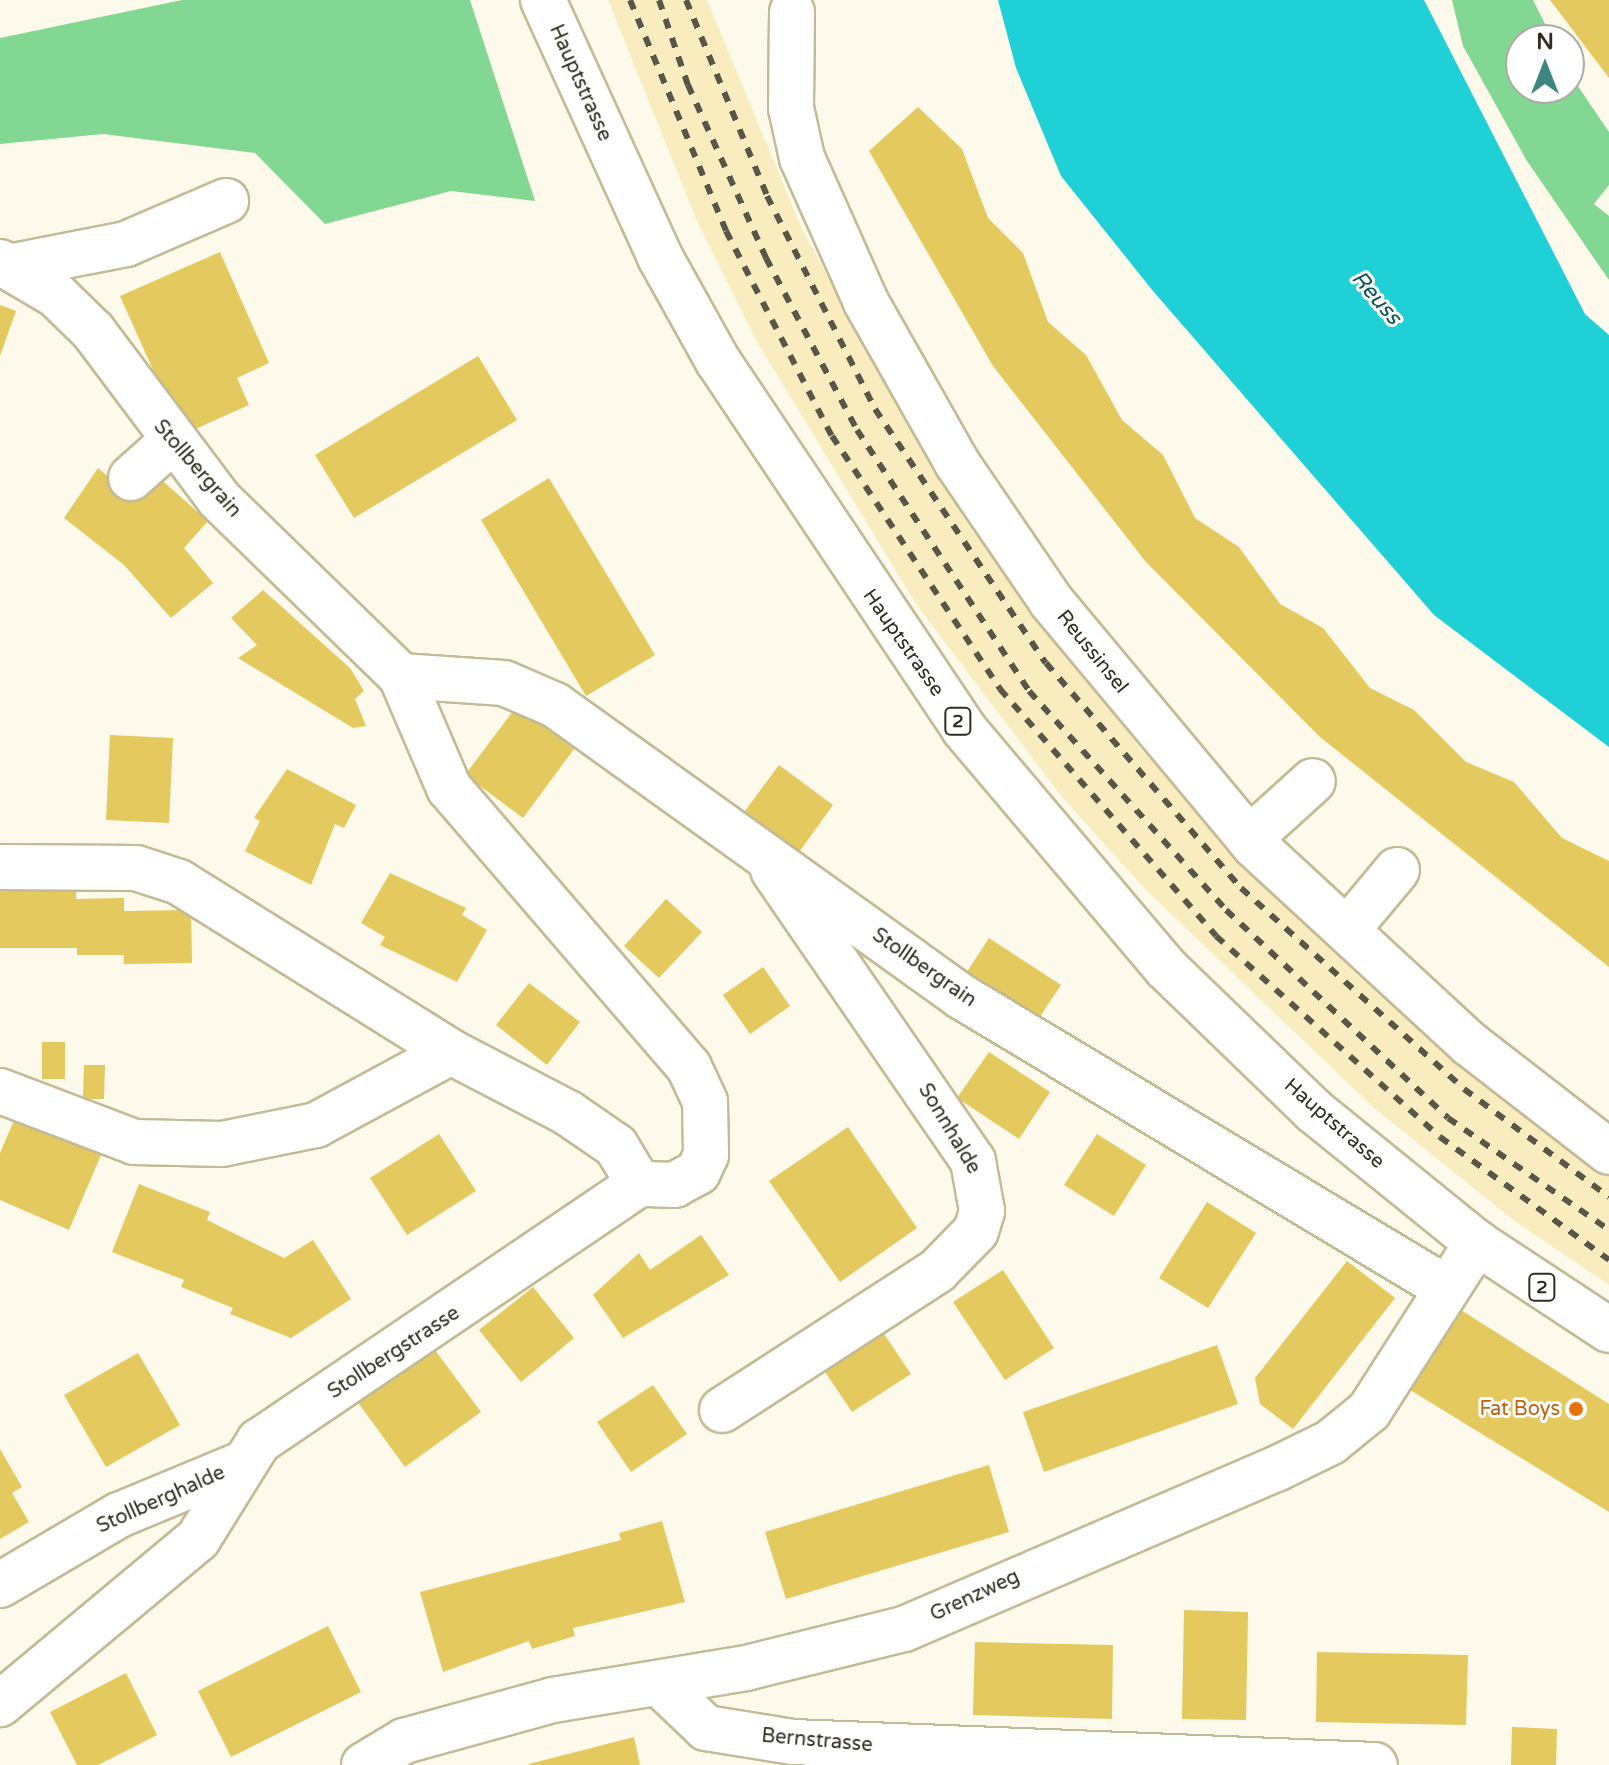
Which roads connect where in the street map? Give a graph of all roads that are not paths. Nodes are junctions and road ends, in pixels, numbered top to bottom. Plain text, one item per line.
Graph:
1 (543, 0) edge
2 (792, 12) dead end
3 (226, 201) dead end
4 (6, 264) edge
5 (170, 443) junction
6 (131, 478) dead end
7 (401, 676) junction
8 (1313, 781) dead end
9 (1249, 839) junction
10 (765, 858) junction
11 (0, 867) edge
12 (1397, 870) dead end
13 (1347, 930) junction
14 (451, 1052) junction
15 (0, 1091) edge
16 (1609, 1152) edge
17 (639, 1184) junction
18 (1477, 1243) junction
19 (1446, 1288) junction
20 (1609, 1330) edge
21 (722, 1410) dead end
22 (240, 1465) junction
23 (0, 1585) edge
24 (660, 1684) junction
25 (0, 1704) edge
26 (364, 1765) edge
27 (1375, 1765) edge

1 - 18 street, Hauptstrasse / 2
2 - 9 street, Reussinsel
3 - 4 street
4 - 5 street, Stollbergrain
5 - 6 street
5 - 7 street, Stollbergrain
7 - 10 street, Stollbergrain
7 - 17 street, Stollbergrain
8 - 9 street
9 - 13 street, Reussinsel
10 - 19 street, Stollbergrain
10 - 21 street, Sonnhalde
11 - 14 street
12 - 13 street
13 - 16 street, Reussinsel
14 - 15 street
14 - 17 street
17 - 22 street, Stollbergstrasse
18 - 19 street, Grenzweg
18 - 20 street, 2
19 - 24 street, Grenzweg
22 - 23 street, Stollberghalde
22 - 25 street, Stollbergstrasse
24 - 26 street, Grenzweg
24 - 27 street, Bernstrasse

